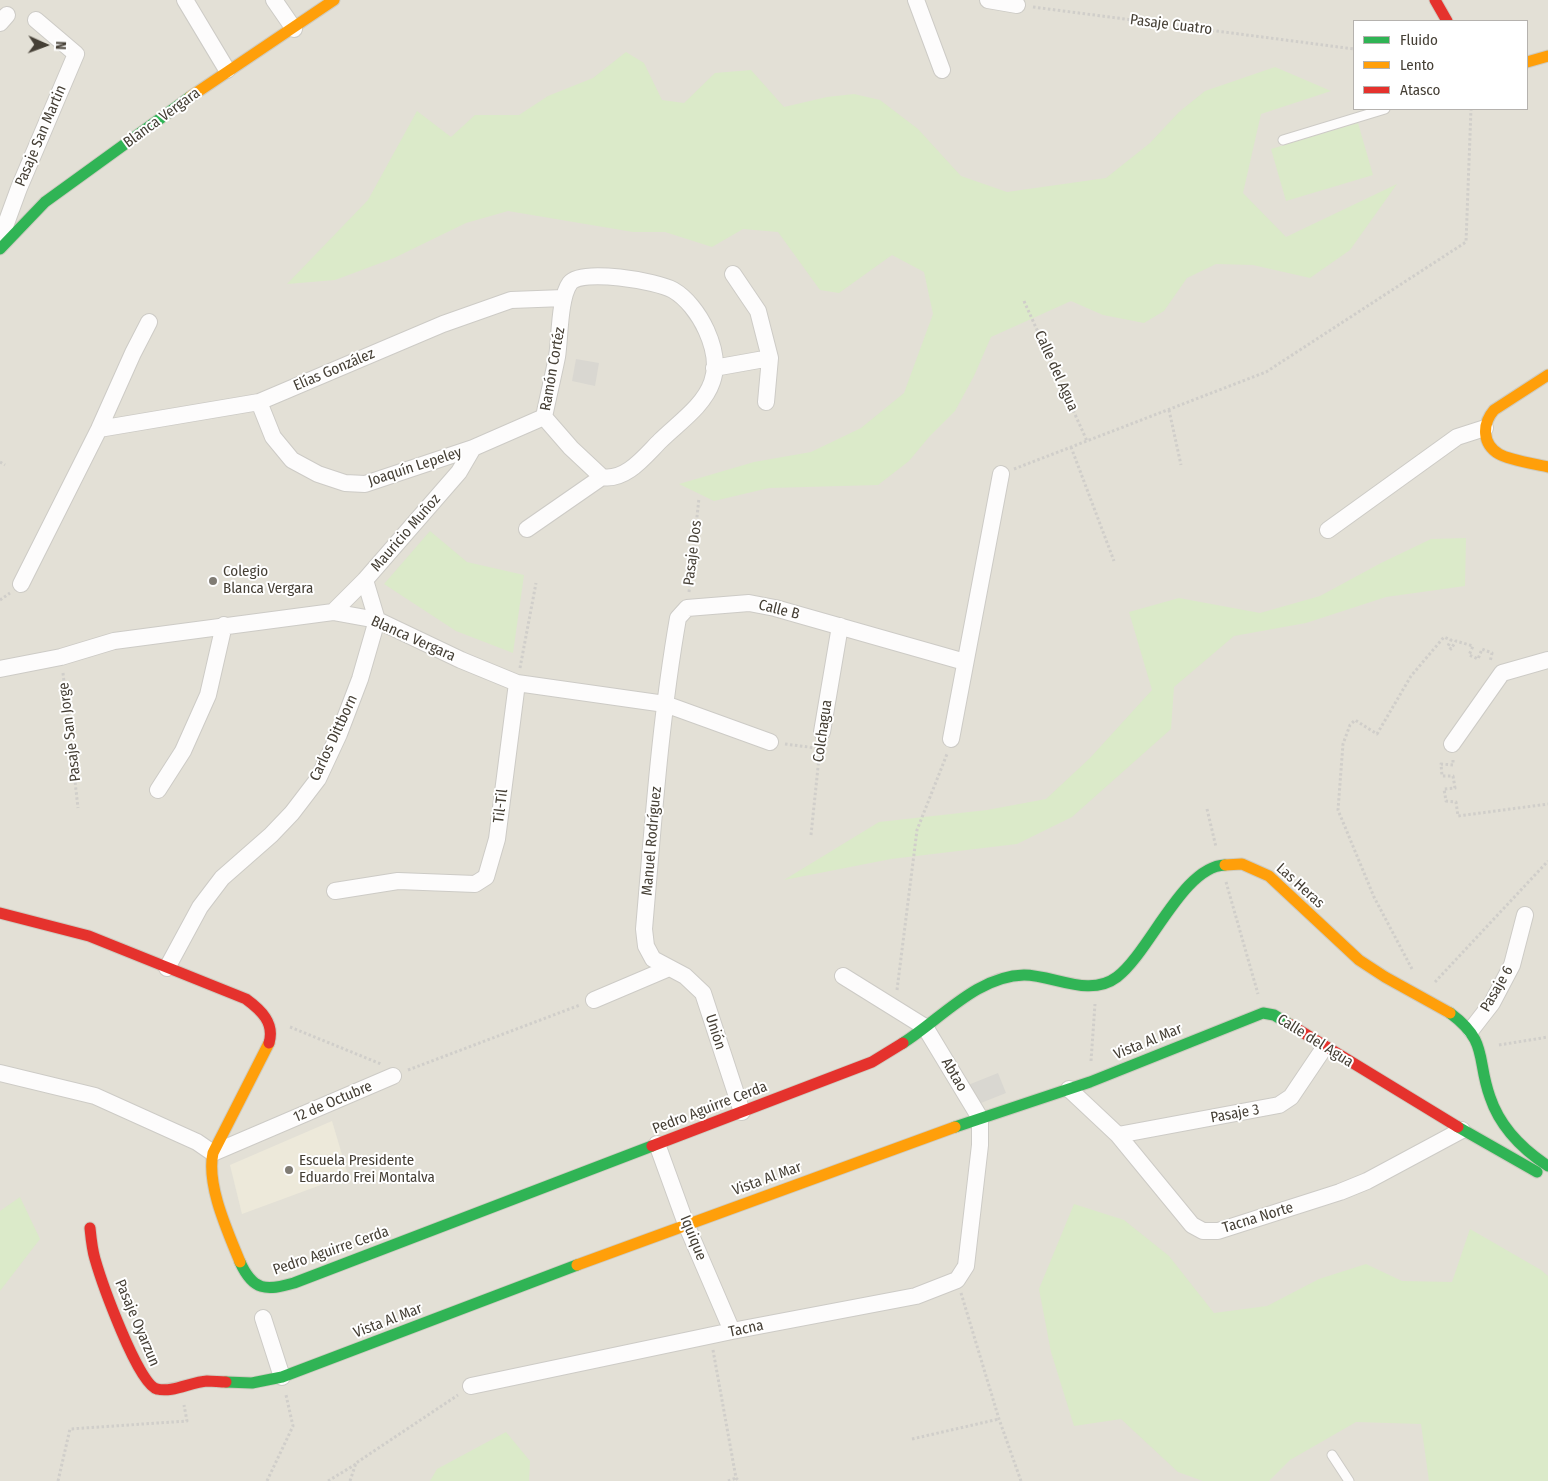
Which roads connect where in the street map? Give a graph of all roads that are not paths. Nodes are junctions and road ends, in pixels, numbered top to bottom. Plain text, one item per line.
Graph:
1 (185, 0) edge
2 (274, 0) edge
3 (916, 0) edge
4 (988, 0) edge
5 (1435, 0) edge
6 (333, 1) edge
7 (1017, 5) road end
8 (36, 20) dead end
9 (1446, 20) edge
10 (294, 29) junction
11 (1548, 56) edge
12 (1528, 62) edge
13 (227, 70) junction
14 (942, 70) dead end
15 (1381, 110) edge
16 (1283, 140) dead end
17 (0, 240) edge
18 (0, 249) edge
19 (733, 274) dead end
20 (564, 298) junction
21 (149, 322) dead end
22 (770, 358) junction
23 (714, 368) junction
24 (1548, 376) edge
25 (259, 402) junction
26 (766, 402) dead end
27 (544, 417) junction
28 (1485, 428) junction
29 (99, 429) junction
30 (473, 448) junction
31 (1548, 467) edge
32 (1001, 474) road end
33 (602, 478) junction
34 (527, 528) dead end
35 (1328, 530) dead end
36 (365, 580) junction
37 (21, 584) dead end
38 (333, 612) junction
39 (377, 620) junction
40 (224, 625) junction
41 (840, 626) junction
42 (1548, 660) edge
43 (965, 662) junction
44 (0, 669) edge
45 (517, 683) junction
46 (665, 704) junction
47 (951, 739) road end
48 (821, 740) road end
49 (770, 742) road end
50 (1452, 744) road end
51 (158, 790) dead end
52 (335, 891) dead end
53 (0, 913) edge
54 (1525, 914) dead end
55 (167, 968) junction
56 (667, 968) junction
57 (843, 976) dead end
58 (594, 1000) road end
59 (1264, 1013) joint
60 (925, 1027) junction
61 (1471, 1030) junction
62 (1324, 1048) junction
63 (0, 1073) edge
64 (393, 1076) road end
65 (1069, 1089) junction
66 (742, 1112) junction
67 (980, 1118) junction
68 (1462, 1130) junction
69 (1118, 1135) junction
70 (657, 1144) junction
71 (213, 1153) junction
72 (1548, 1166) edge
73 (1548, 1178) edge
74 (686, 1224) junction
75 (90, 1228) dead end
76 (263, 1318) dead end
77 (732, 1331) junction
78 (282, 1377) junction
79 (471, 1386) road end
80 (1332, 1455) dead end
81 (1349, 1481) edge

1 - 13 street
2 - 10 street
3 - 14 street
4 - 7 street
5 - 9 street
6 - 10 street, Blanca Vergara
8 - 17 street, Pasaje San Martin
10 - 13 street, Blanca Vergara
11 - 12 street
13 - 18 street, Blanca Vergara
15 - 16 lane
19 - 22 street
20 - 23 street
20 - 25 street, Elías González
20 - 27 street, Ramón Cortéz
21 - 29 street
22 - 23 street
22 - 26 street
23 - 33 street
24 - 28 street
25 - 29 street, Elías González
25 - 30 street, Joaquín Lepeley
27 - 30 street, Joaquín Lepeley
27 - 33 street, Ramón Cortéz
28 - 31 street
28 - 35 street
29 - 37 street
30 - 36 street, Mauricio Muñoz
32 - 43 street
33 - 34 street
36 - 38 street, Mauricio Muñoz
36 - 39 street
38 - 39 street, Blanca Vergara
38 - 40 street, Blanca Vergara
39 - 45 street, Blanca Vergara
39 - 55 street, Carlos Dittborn
40 - 44 street, Blanca Vergara
40 - 51 street
41 - 43 street, Calle B
41 - 46 street, Calle B
41 - 48 street, Colchagua
42 - 50 street
43 - 47 street
45 - 46 street, Blanca Vergara
45 - 52 street, Til-Til
46 - 49 street, Blanca Vergara
46 - 56 street, Manuel Rodríguez
53 - 55 street
54 - 61 street, Pasaje 6
55 - 71 street, Pedro Aguirre Cerda
56 - 58 street
56 - 66 street, Unión
57 - 60 street, Abtao
59 - 62 street, Calle del Agua
59 - 65 street, Vista Al Mar
60 - 61 street, Las Heras
60 - 66 street, Pedro Aguirre Cerda
60 - 67 street, Abtao
61 - 72 street, Las Heras
62 - 68 street, Calle del Agua
62 - 69 street, Pasaje 3
63 - 71 street
64 - 71 street, 12 de Octubre
65 - 67 street, Vista Al Mar
65 - 69 street, Tacna Norte
66 - 70 street, Pedro Aguirre Cerda
67 - 74 street, Vista Al Mar
67 - 77 street, Tacna
68 - 69 street, Tacna Norte
68 - 73 street, Calle del Agua
70 - 71 street, Pedro Aguirre Cerda
70 - 74 street, Iquique
74 - 77 street, Iquique
74 - 78 street, Vista Al Mar
75 - 78 street, Pasaje Oyarzun
76 - 78 street
77 - 79 street, Tacna
80 - 81 lane

